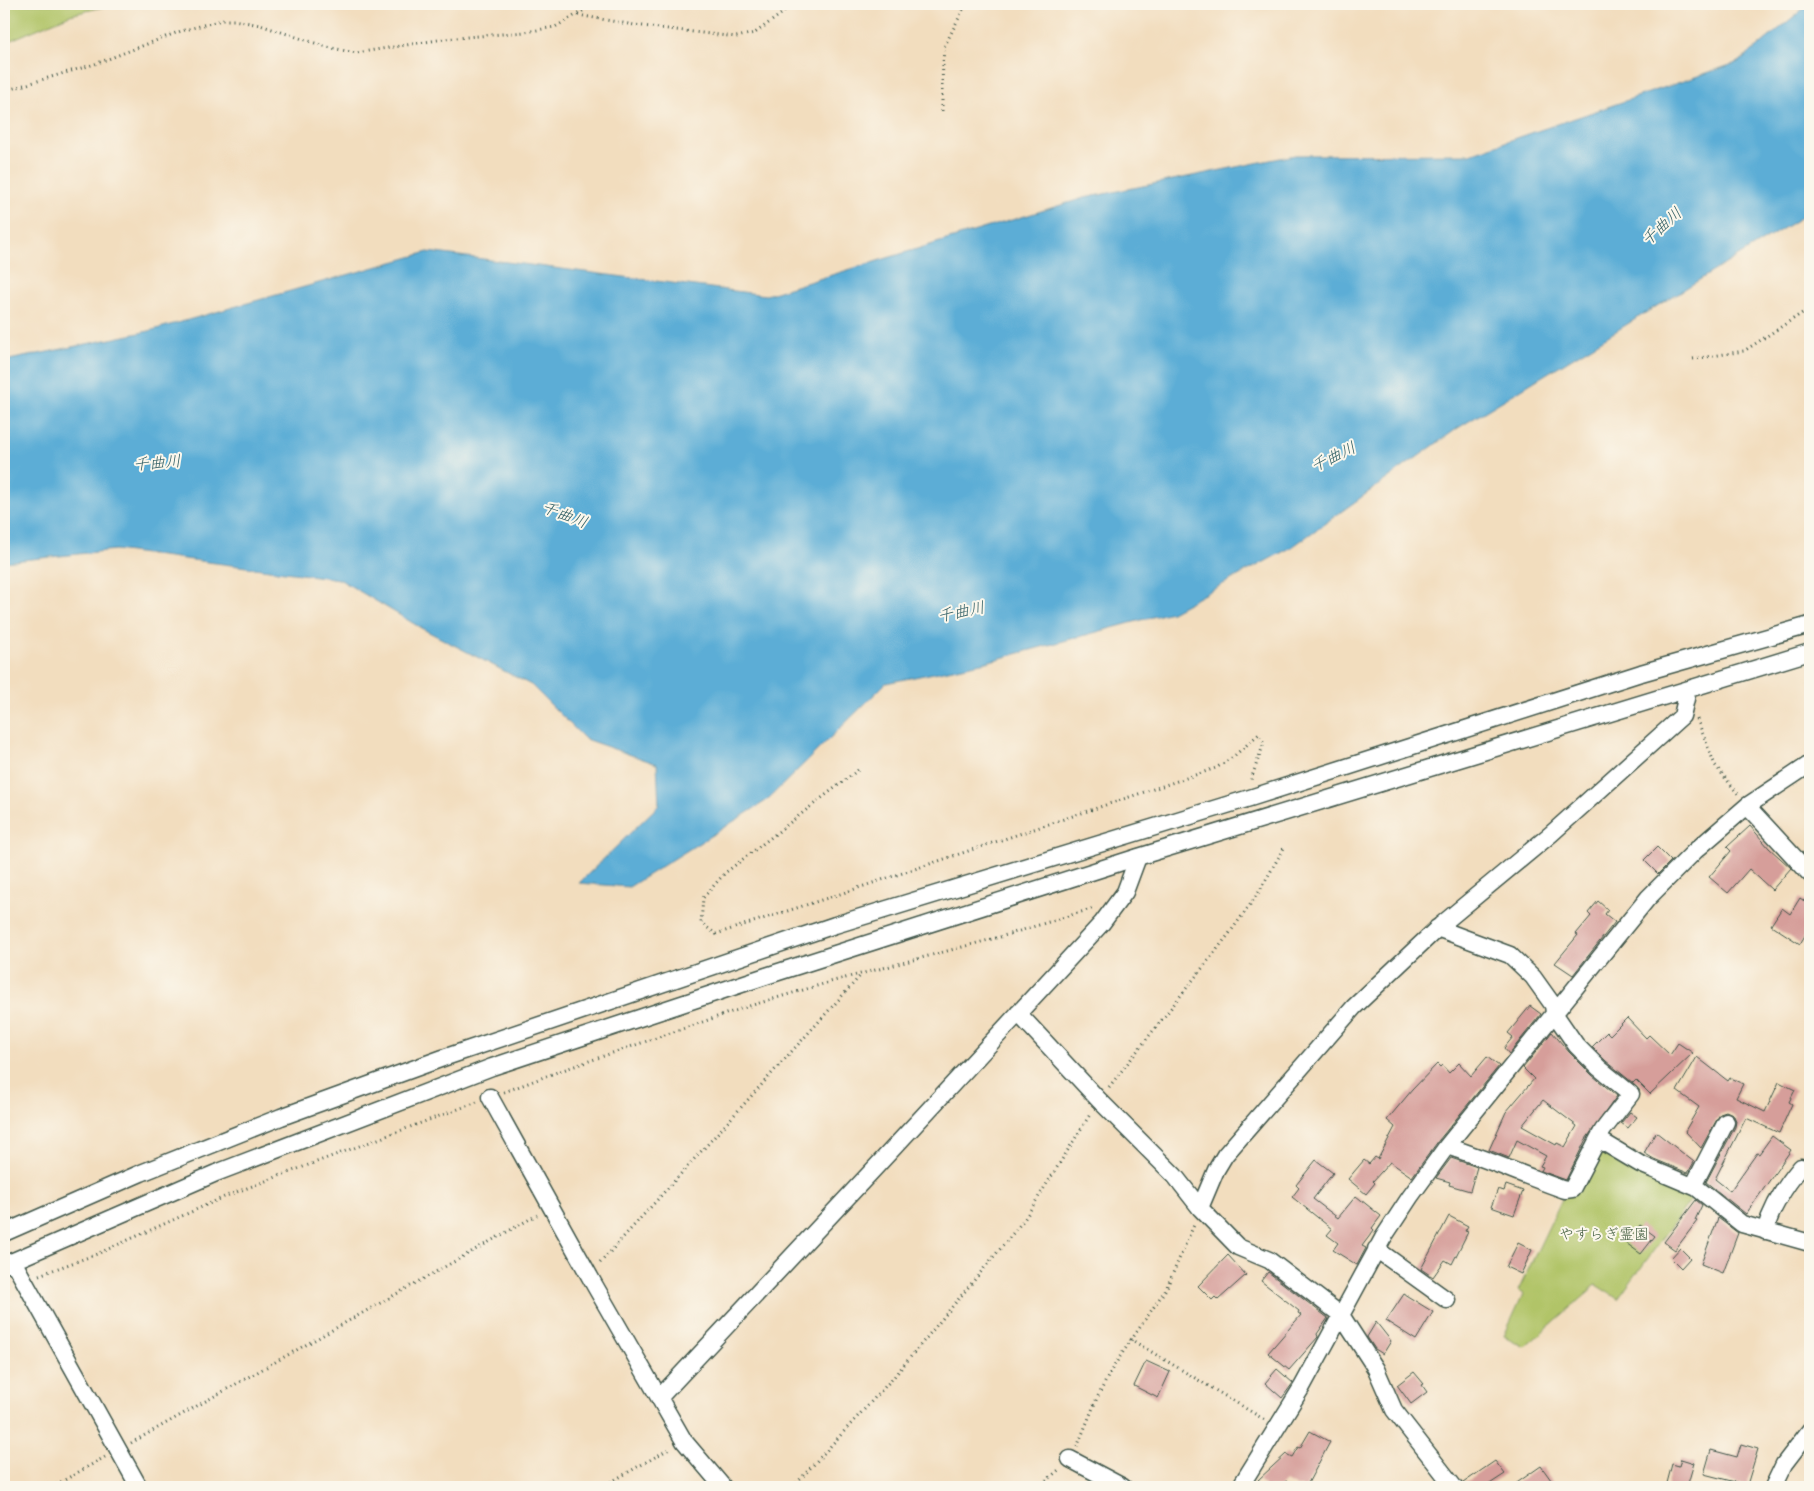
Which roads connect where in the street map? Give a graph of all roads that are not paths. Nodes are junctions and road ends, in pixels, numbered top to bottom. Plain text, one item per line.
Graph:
1 (1810, 625) edge
2 (1810, 652) edge
3 (1688, 690) junction
4 (1810, 764) edge
5 (1747, 806) junction
6 (1138, 857) junction
7 (1810, 874) edge
8 (1437, 928) junction
9 (1018, 1013) junction
10 (1554, 1013) junction
11 (490, 1097) road end
12 (1726, 1122) dead end
13 (1598, 1139) junction
14 (1447, 1146) junction
15 (1801, 1167) dead end
16 (1693, 1186) junction
17 (1200, 1208) junction
18 (1765, 1231) junction
19 (4, 1233) edge
20 (1810, 1243) edge
21 (1376, 1249) junction
22 (8, 1263) edge
23 (1448, 1300) dead end
24 (1341, 1315) junction
25 (659, 1398) junction
26 (1810, 1430) edge
27 (1070, 1459) road end
28 (139, 1487) edge
29 (723, 1487) edge
30 (1123, 1487) edge
31 (1240, 1487) edge
32 (1454, 1487) edge
33 (1773, 1487) edge

1 - 19 street
2 - 3 street
3 - 6 street
3 - 8 street
4 - 5 street
5 - 7 street
5 - 10 street
6 - 9 street
6 - 22 street
8 - 10 street
8 - 17 street
9 - 17 street
9 - 25 street
10 - 13 street
10 - 14 street
11 - 25 street
12 - 16 street
13 - 14 street
13 - 16 street
14 - 21 street
15 - 18 street
16 - 18 street
17 - 24 street
18 - 20 street
21 - 23 street
21 - 24 street
22 - 28 street
24 - 31 street
24 - 32 street
25 - 29 street
26 - 33 street
27 - 30 street

